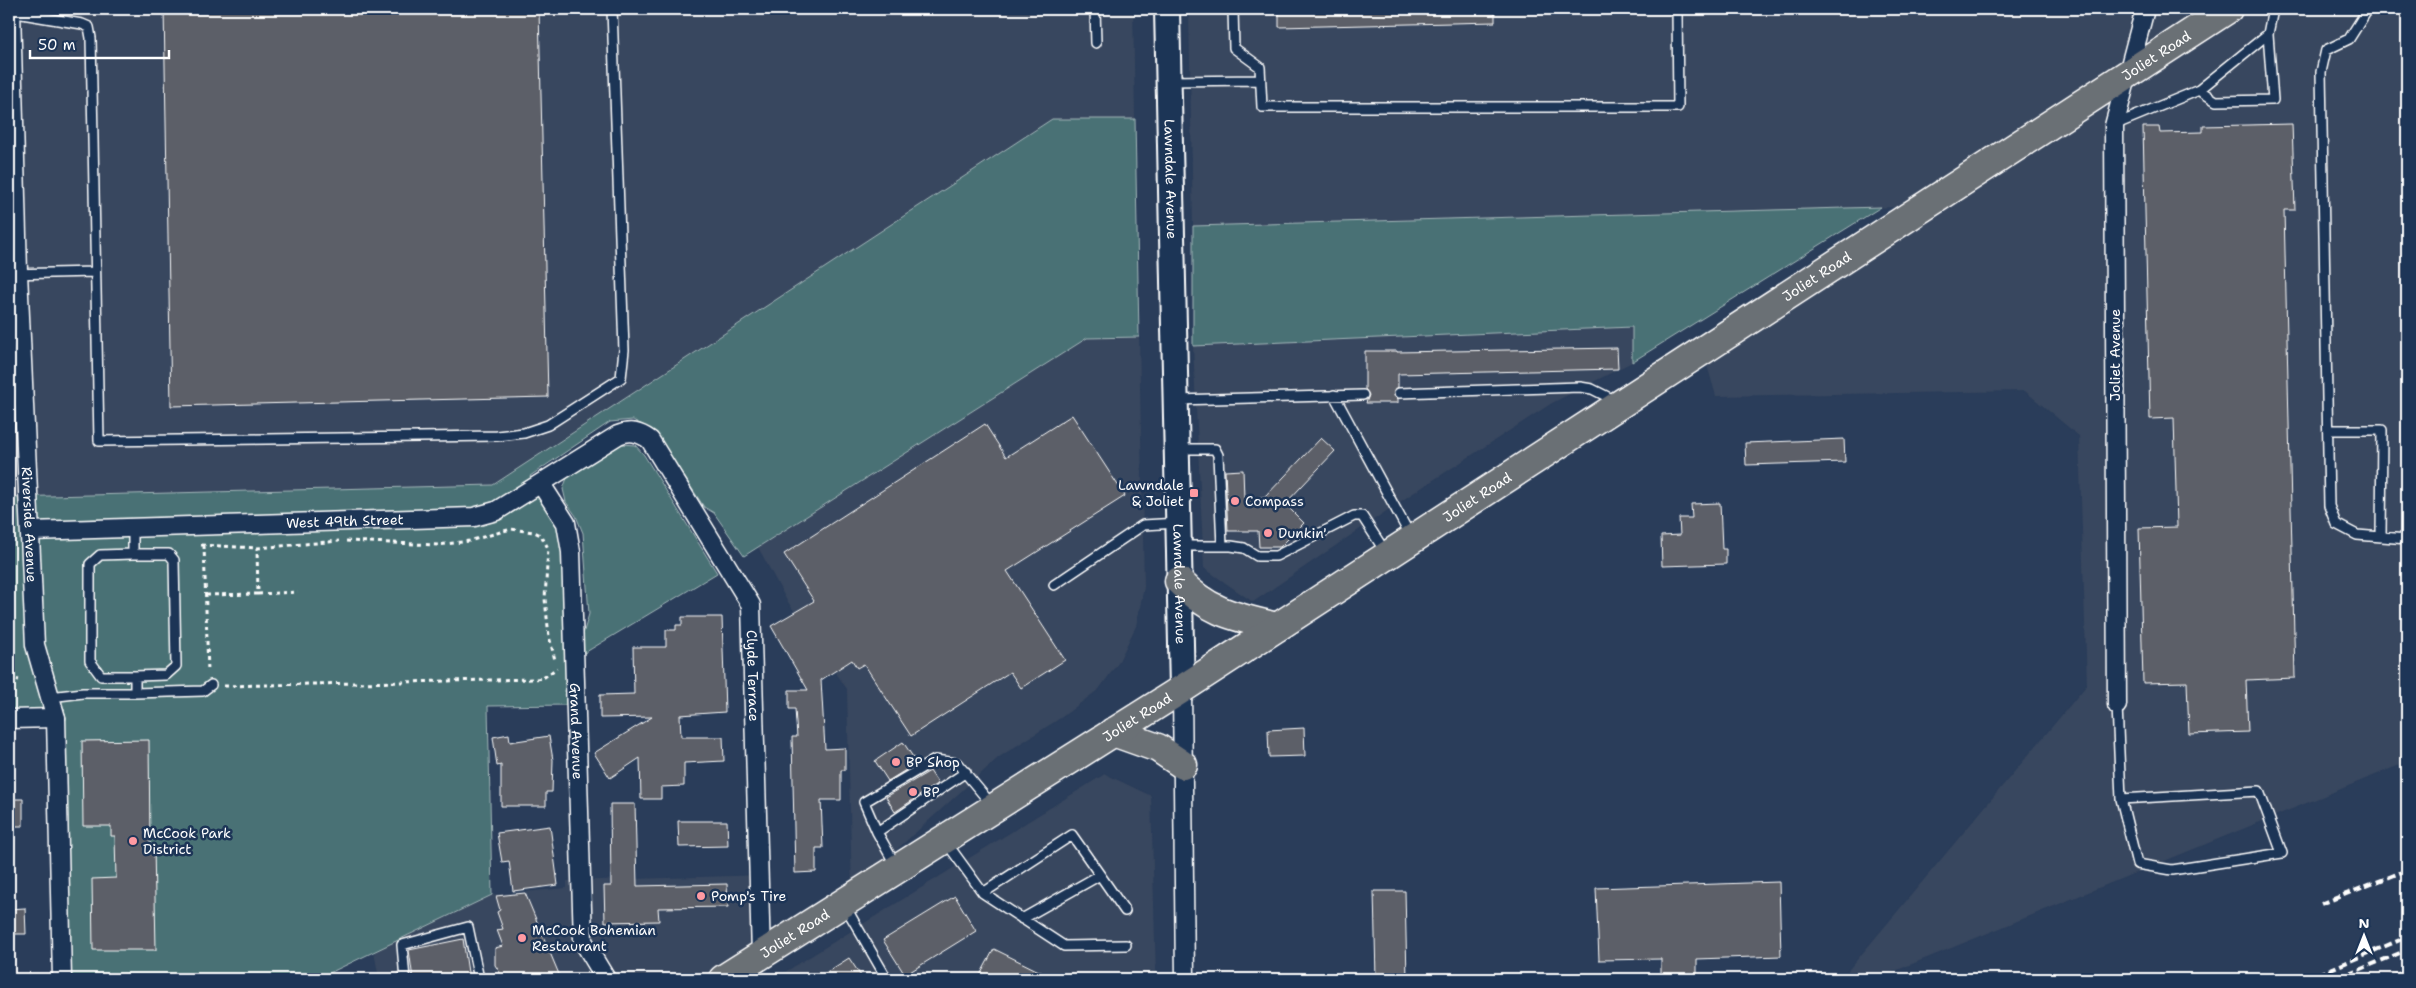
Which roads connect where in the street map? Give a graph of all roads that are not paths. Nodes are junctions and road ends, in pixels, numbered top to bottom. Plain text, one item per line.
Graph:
1 (612, 9) edge
2 (1095, 9) edge
3 (1167, 9) edge
4 (1233, 9) edge
5 (1677, 9) edge
6 (2145, 9) edge
7 (2228, 9) edge
8 (2273, 9) edge
9 (2368, 9) edge
10 (10, 11) edge
11 (2268, 34) junction
12 (1096, 43) dead end
13 (2126, 77) junction
14 (1260, 80) junction
15 (1168, 81) junction
16 (2199, 90) junction
17 (2114, 126) junction
18 (95, 272) junction
19 (13, 273) edge
20 (1399, 394) dead end
21 (1334, 395) junction
22 (1363, 395) dead end
23 (1175, 400) junction
24 (1621, 404) junction
25 (2328, 430) junction
26 (634, 432) joint
27 (1176, 449) junction
28 (541, 484) junction
29 (1178, 523) junction
30 (133, 529) junction
31 (31, 531) junction
32 (2382, 538) junction
33 (1412, 539) junction
34 (2407, 539) edge
35 (1178, 546) junction
36 (1222, 546) junction
37 (133, 554) junction
38 (1388, 555) junction
39 (1179, 581) junction
40 (1054, 585) dead end
41 (1277, 627) junction
42 (135, 676) junction
43 (212, 685) road end
44 (1182, 689) junction
45 (135, 693) junction
46 (50, 697) junction
47 (2117, 705) joint
48 (56, 718) junction
49 (9, 720) edge
50 (1113, 732) junction
51 (1183, 765) junction
52 (966, 772) junction
53 (2121, 799) junction
54 (994, 808) junction
55 (877, 832) junction
56 (945, 839) junction
57 (897, 869) junction
58 (1100, 875) junction
59 (983, 893) junction
60 (843, 903) junction
61 (1125, 911) dead end
62 (1022, 919) junction
63 (1126, 945) dead end
64 (761, 955) junction
65 (62, 979) edge
66 (406, 979) edge
67 (479, 979) edge
68 (606, 979) edge
69 (723, 979) edge
70 (887, 979) edge
71 (1186, 979) edge

1 - 18 lane
2 - 12 lane
3 - 15 street, Lawndale Avenue
4 - 14 lane
5 - 14 lane
6 - 13 street, Joliet Avenue
7 - 13 main road, Joliet Road
8 - 11 lane
9 - 25 lane
10 - 18 lane
10 - 19 street, Riverside Avenue
11 - 16 lane
11 - 16 lane
13 - 17 street, Joliet Avenue
13 - 24 main road, Joliet Road
14 - 15 lane
15 - 23 street, Lawndale Avenue
16 - 17 lane
17 - 47 street, Joliet Avenue
18 - 19 lane
19 - 31 street, Riverside Avenue
20 - 24 lane
21 - 22 lane
21 - 23 lane
21 - 33 lane
23 - 27 street, Lawndale Avenue
24 - 33 main road, Joliet Road
25 - 32 lane
25 - 32 lane
26 - 28 street, West 49th Street
26 - 64 street, Clyde Terrace
27 - 29 street, Lawndale Avenue
27 - 36 lane
28 - 30 street, West 49th Street
28 - 68 street, Grand Avenue
29 - 35 street, Lawndale Avenue
29 - 40 lane
30 - 31 street, West 49th Street
30 - 37 lane
31 - 46 street, Riverside Avenue
32 - 34 lane
33 - 38 main road, Joliet Road
35 - 36 lane
35 - 39 street, Lawndale Avenue
36 - 38 lane
37 - 42 lane
37 - 42 lane
38 - 41 main road, Joliet Road
39 - 41 main road
39 - 44 street, Lawndale Avenue
41 - 44 main road, Joliet Road
42 - 45 lane
43 - 45 lane
44 - 50 main road, Joliet Road
44 - 51 street, Lawndale Avenue
45 - 46 lane
46 - 48 street, Riverside Avenue
47 - 53 lane
48 - 49 street
48 - 65 street, Riverside Avenue
50 - 51 main road
50 - 54 main road, Joliet Road
51 - 71 street, Lawndale Avenue
52 - 54 lane
52 - 55 lane
52 - 55 lane
53 - 53 lane
54 - 56 main road, Joliet Road
55 - 57 lane
56 - 57 main road, Joliet Road
56 - 59 lane
57 - 60 main road, Joliet Road
58 - 59 lane
58 - 61 lane
58 - 62 lane
59 - 62 lane
60 - 64 main road, Joliet Road
60 - 70 lane
62 - 63 lane
64 - 69 main road, Joliet Road
66 - 67 lane

